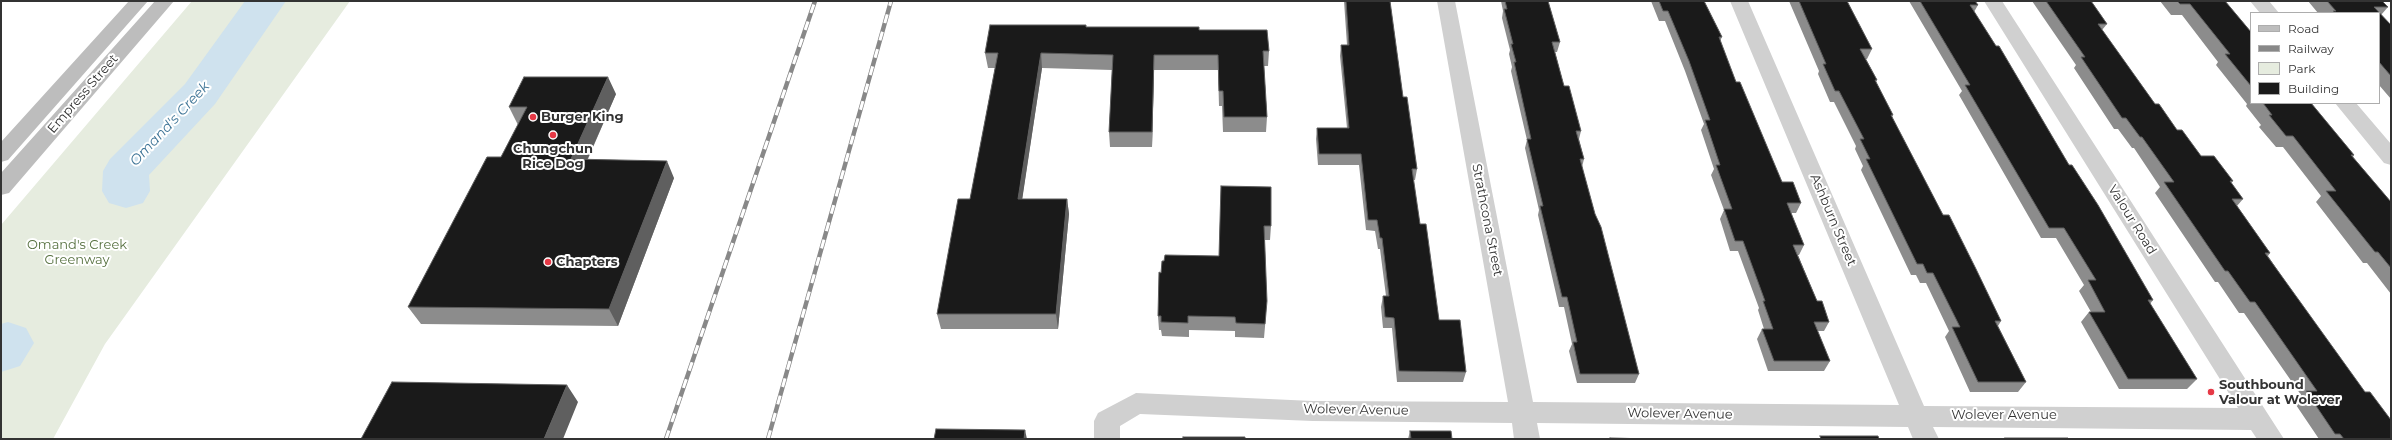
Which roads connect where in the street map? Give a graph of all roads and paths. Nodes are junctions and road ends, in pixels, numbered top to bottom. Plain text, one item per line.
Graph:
1 (139, 1) edge
2 (165, 1) edge
3 (1446, 1) edge
4 (1739, 1) edge
5 (1993, 1) edge
6 (2260, 1) edge
7 (2269, 12) edge
8 (2346, 104) edge
9 (1, 155) edge
10 (2391, 158) edge
11 (1, 187) edge
12 (1522, 412) junction
13 (1916, 415) junction
14 (2258, 418) junction
15 (1107, 430) edge
16 (1527, 439) edge
17 (1926, 439) edge
18 (2271, 439) edge

1 - 9 main road, Empress Street
2 - 11 main road, Empress Street
3 - 12 street, Strathcona Street
4 - 13 street, Ashburn Street
5 - 14 street, Valour Road
6 - 7 street
8 - 10 street
12 - 13 street, Wolever Avenue
12 - 15 street, Wolever Avenue
12 - 16 street, Strathcona Street
13 - 14 street, Wolever Avenue
13 - 17 street, Ashburn Street
14 - 18 street, Valour Road

